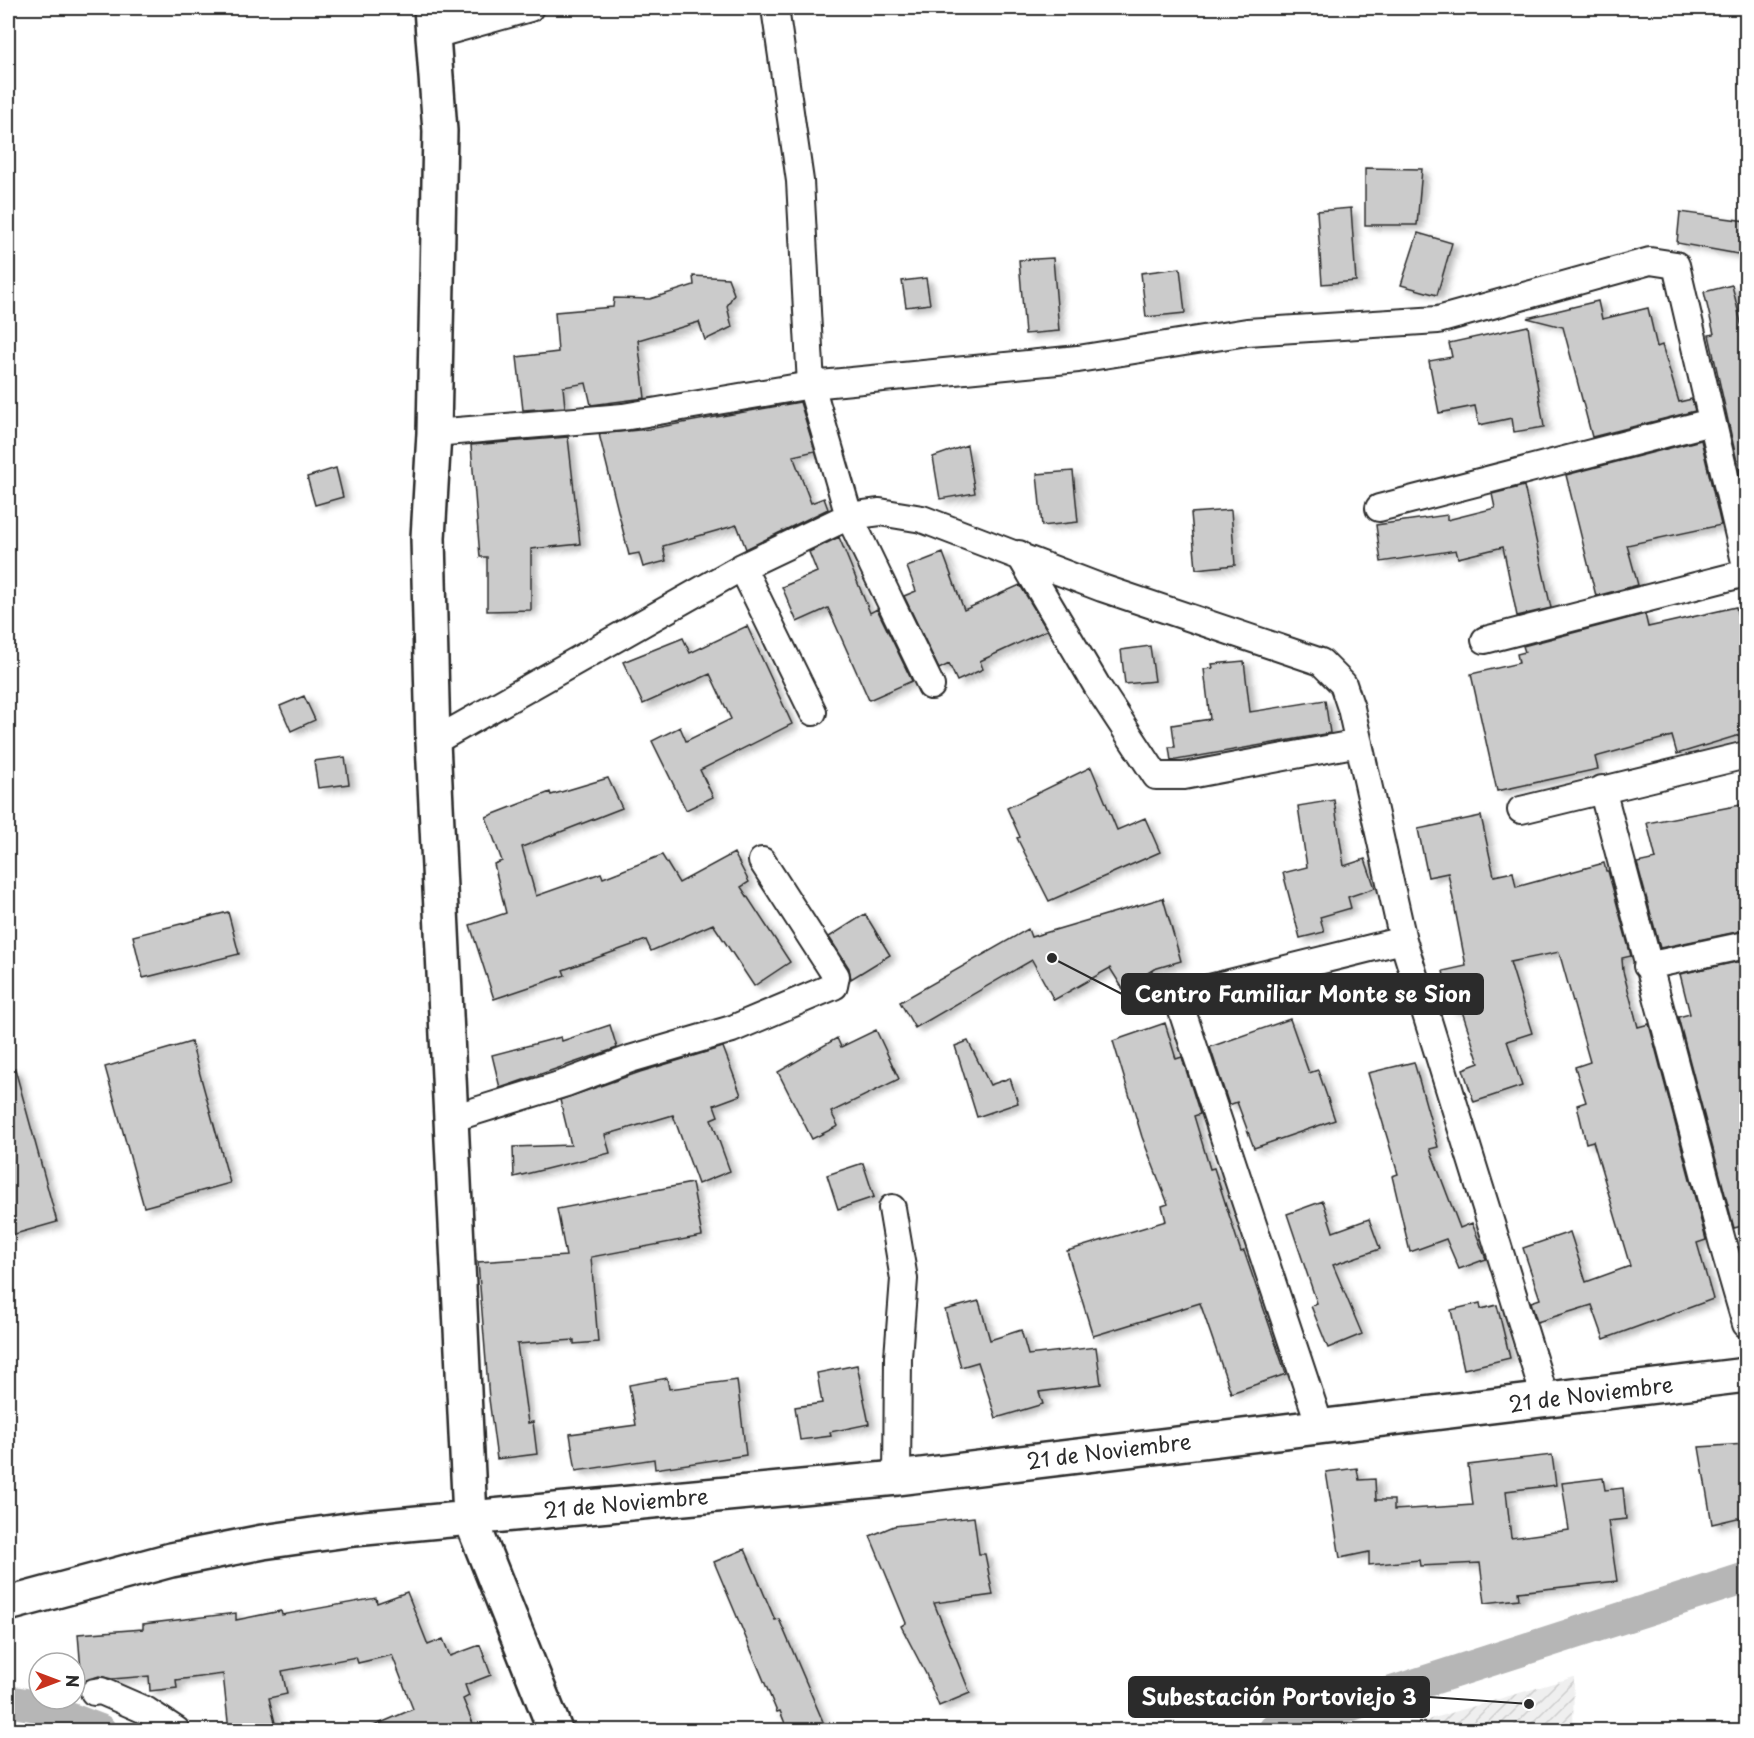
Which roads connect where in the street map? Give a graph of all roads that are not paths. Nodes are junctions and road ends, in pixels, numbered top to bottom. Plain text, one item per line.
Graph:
1 (530, 8) edge
2 (775, 8) edge
3 (433, 21) edge
4 (811, 385) junction
5 (1711, 422) junction
6 (434, 433) junction
7 (1379, 508) dead end
8 (849, 516) junction
9 (1744, 551) edge
10 (1019, 554) junction
11 (742, 567) junction
12 (1746, 573) edge
13 (1485, 640) dead end
14 (931, 686) dead end
15 (813, 712) dead end
16 (433, 742) junction
17 (1359, 743) junction
18 (1746, 755) edge
19 (1602, 789) junction
20 (1521, 810) dead end
21 (762, 861) dead end
22 (1403, 940) junction
23 (1746, 945) edge
24 (1647, 966) junction
25 (450, 1119) junction
26 (892, 1208) dead end
27 (1736, 1249) edge
28 (1746, 1324) edge
29 (1746, 1375) edge
30 (1546, 1401) junction
31 (1320, 1426) junction
32 (897, 1478) junction
33 (470, 1518) junction
34 (8, 1604) edge
35 (93, 1692) dead end
36 (176, 1731) edge
37 (555, 1731) edge

1 - 3 street
2 - 4 street
3 - 6 street
4 - 5 street
4 - 6 street
4 - 8 street
5 - 7 street
5 - 9 street
6 - 16 street
8 - 10 street
8 - 11 street
8 - 14 street
10 - 17 street
10 - 17 street
11 - 15 street
11 - 16 street
12 - 13 street
16 - 25 street
17 - 22 street
18 - 19 street
19 - 20 street
19 - 24 street
21 - 25 street
22 - 30 street
22 - 31 street
23 - 24 street
24 - 27 street
25 - 33 street
26 - 32 street
27 - 28 street
29 - 30 street, 21 de Noviembre
30 - 31 street, 21 de Noviembre
31 - 32 street, 21 de Noviembre
32 - 33 street, 21 de Noviembre
33 - 34 street, 21 de Noviembre
33 - 37 street
35 - 36 street

